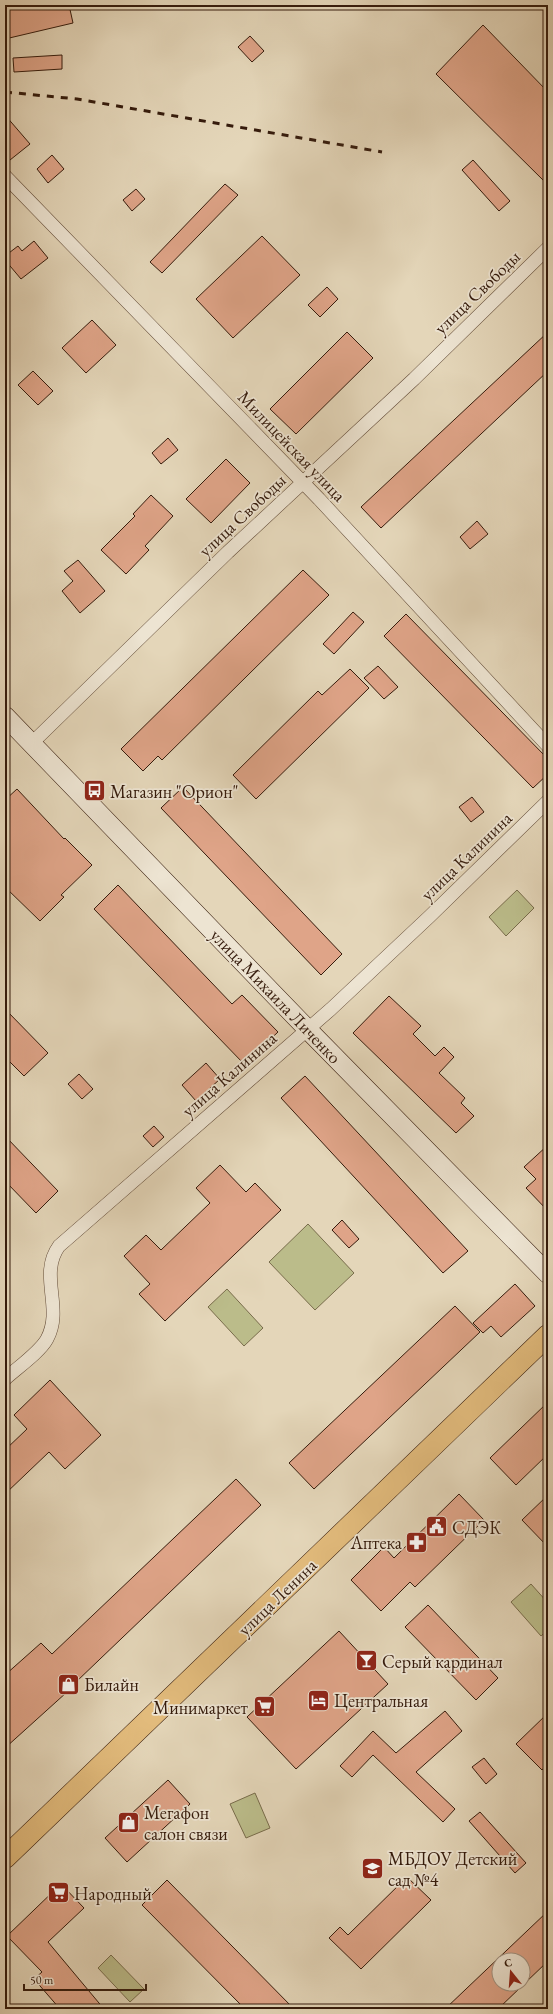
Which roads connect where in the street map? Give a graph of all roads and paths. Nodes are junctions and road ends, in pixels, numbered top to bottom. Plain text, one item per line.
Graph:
1 (5, 176) edge
2 (548, 248) edge
3 (303, 483) junction
4 (5, 716) edge
5 (31, 744) junction
6 (548, 746) edge
7 (548, 802) edge
8 (308, 1029) junction
9 (548, 1274) edge
10 (548, 1335) edge
11 (5, 1379) edge
12 (5, 1858) edge

1 - 3 street, Милицейская улица
2 - 3 street, улица Свободы
3 - 5 street, улица Свободы
3 - 6 street, Милицейская улица
4 - 5 main road, улица Михаила Личенко
5 - 8 main road, улица Михаила Личенко
7 - 8 street, улица Калинина
8 - 9 main road, улица Михаила Личенко
8 - 11 street, улица Калинина
10 - 12 main road, улица Ленина

